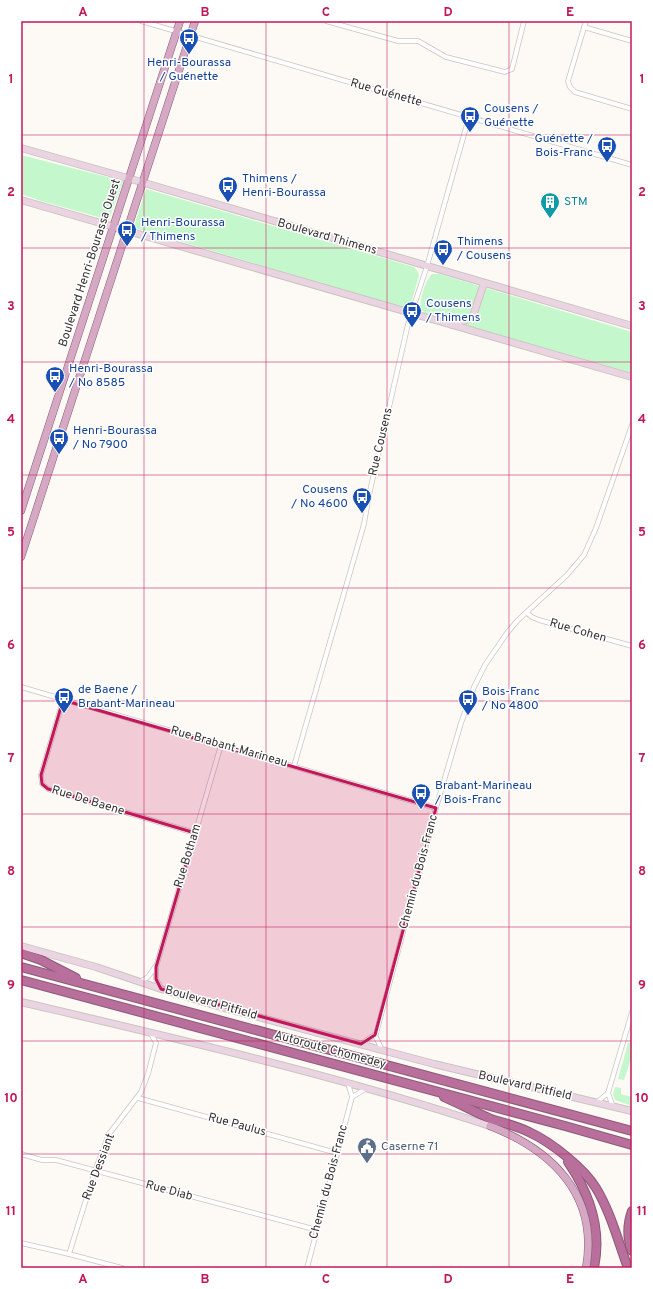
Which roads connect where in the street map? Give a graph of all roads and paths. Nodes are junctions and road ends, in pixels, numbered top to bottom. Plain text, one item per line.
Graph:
1 (141, 21) edge
2 (180, 21) edge
3 (195, 21) edge
4 (326, 21) edge
5 (524, 21) edge
6 (586, 21) edge
7 (584, 27) junction
8 (177, 32) junction
9 (190, 36) junction
10 (632, 41) edge
11 (632, 109) edge
12 (469, 117) junction
13 (21, 148) edge
14 (632, 165) edge
15 (129, 179) junction
16 (143, 183) junction
17 (21, 200) edge
18 (113, 227) junction
19 (127, 231) junction
20 (427, 266) junction
21 (484, 283) junction
22 (412, 314) junction
23 (452, 325) junction
24 (632, 326) edge
25 (632, 377) edge
26 (632, 425) edge
27 (21, 511) edge
28 (21, 557) edge
29 (526, 613) junction
30 (632, 646) edge
31 (21, 687) edge
32 (63, 700) junction
33 (221, 745) junction
34 (294, 766) junction
35 (436, 808) junction
36 (195, 833) junction
37 (21, 946) edge
38 (21, 953) edge
39 (21, 967) edge
40 (156, 967) junction
41 (21, 980) edge
42 (140, 982) junction
43 (21, 985) edge
44 (89, 985) junction
45 (56, 989) junction
46 (161, 989) junction
47 (21, 1002) edge
48 (632, 1012) edge
49 (150, 1032) junction
50 (375, 1035) junction
51 (168, 1036) junction
52 (156, 1043) junction
53 (361, 1044) junction
54 (382, 1050) junction
55 (348, 1083) junction
56 (367, 1088) junction
57 (423, 1088) junction
58 (608, 1094) junction
59 (352, 1097) junction
60 (138, 1098) junction
61 (596, 1103) junction
62 (613, 1107) junction
63 (632, 1111) edge
64 (490, 1126) joint
65 (632, 1130) edge
66 (632, 1145) edge
67 (560, 1152) junction
68 (337, 1153) junction
69 (21, 1154) edge
70 (95, 1171) junction
71 (632, 1211) edge
72 (317, 1230) junction
73 (21, 1243) edge
74 (632, 1251) edge
75 (69, 1254) junction
76 (122, 1268) edge
77 (306, 1268) edge
78 (586, 1268) edge
79 (594, 1268) edge
80 (628, 1268) edge

1 - 8 street, Rue Guénette
2 - 8 main road, Boulevard Henri-Bourassa Ouest
3 - 9 main road
4 - 5 street
6 - 7 street
7 - 10 street
7 - 11 street
8 - 9 street, Rue Guénette
8 - 15 main road, Boulevard Henri-Bourassa Ouest
9 - 12 street, Rue Guénette
9 - 16 main road
12 - 14 street, Rue Guénette
12 - 20 street, Rue Cousens
13 - 15 street, Boulevard Thimens
15 - 16 street, Boulevard Thimens
15 - 18 main road, Boulevard Henri-Bourassa Ouest
16 - 19 main road
16 - 20 street, Boulevard Thimens
17 - 18 street
18 - 19 street
18 - 27 main road, Boulevard Henri-Bourassa Ouest
19 - 22 street
19 - 28 main road
20 - 21 street, Boulevard Thimens
20 - 22 street, Rue Cousens
21 - 23 street
21 - 24 street, Boulevard Thimens
22 - 23 street
22 - 34 street, Rue Cousens
23 - 25 street
26 - 29 street, Chemin du Bois-Franc
29 - 30 street, Rue Cohen
29 - 35 street, Chemin du Bois-Franc
31 - 32 street, Rue Brabant-Marineau
32 - 33 street, Rue Brabant-Marineau
32 - 36 street, Rue De Baene
33 - 34 street, Rue Brabant-Marineau
33 - 36 street, Rue Botham
34 - 35 street, Rue Brabant-Marineau
35 - 50 street, Chemin du Bois-Franc
36 - 40 street, Rue Botham
37 - 42 street, Boulevard Pitfield
38 - 44 highway
39 - 44 highway, Autoroute Chomedey
40 - 42 street, Rue Botham
40 - 46 street, Rue Botham
41 - 45 highway, Autoroute Chomedey
42 - 46 street, Boulevard Pitfield
43 - 45 highway
44 - 65 highway, Autoroute Chomedey
45 - 57 highway, Autoroute Chomedey
46 - 53 street, Boulevard Pitfield
47 - 49 street
48 - 58 street
49 - 51 street
49 - 52 street
50 - 53 street
50 - 54 street
51 - 52 street
51 - 55 street
52 - 60 street, Rue Dessiant
53 - 54 street, Boulevard Pitfield
54 - 61 street, Boulevard Pitfield
55 - 56 street
55 - 59 street
56 - 59 street
56 - 64 street
57 - 66 highway, Autoroute Chomedey
57 - 67 highway
58 - 61 street
58 - 62 street
59 - 68 street, Chemin du Bois-Franc
60 - 68 street, Rue Paulus
60 - 70 street, Rue Dessiant
61 - 62 street, Boulevard Pitfield
62 - 63 street, Boulevard Pitfield
64 - 78 main road
67 - 79 highway
67 - 80 highway
68 - 72 street, Chemin du Bois-Franc
69 - 70 street, Rue Diab
70 - 72 street, Rue Diab
70 - 75 street, Rue Dessiant
71 - 74 highway
72 - 77 street, Chemin du Bois-Franc
73 - 75 street
75 - 76 street

